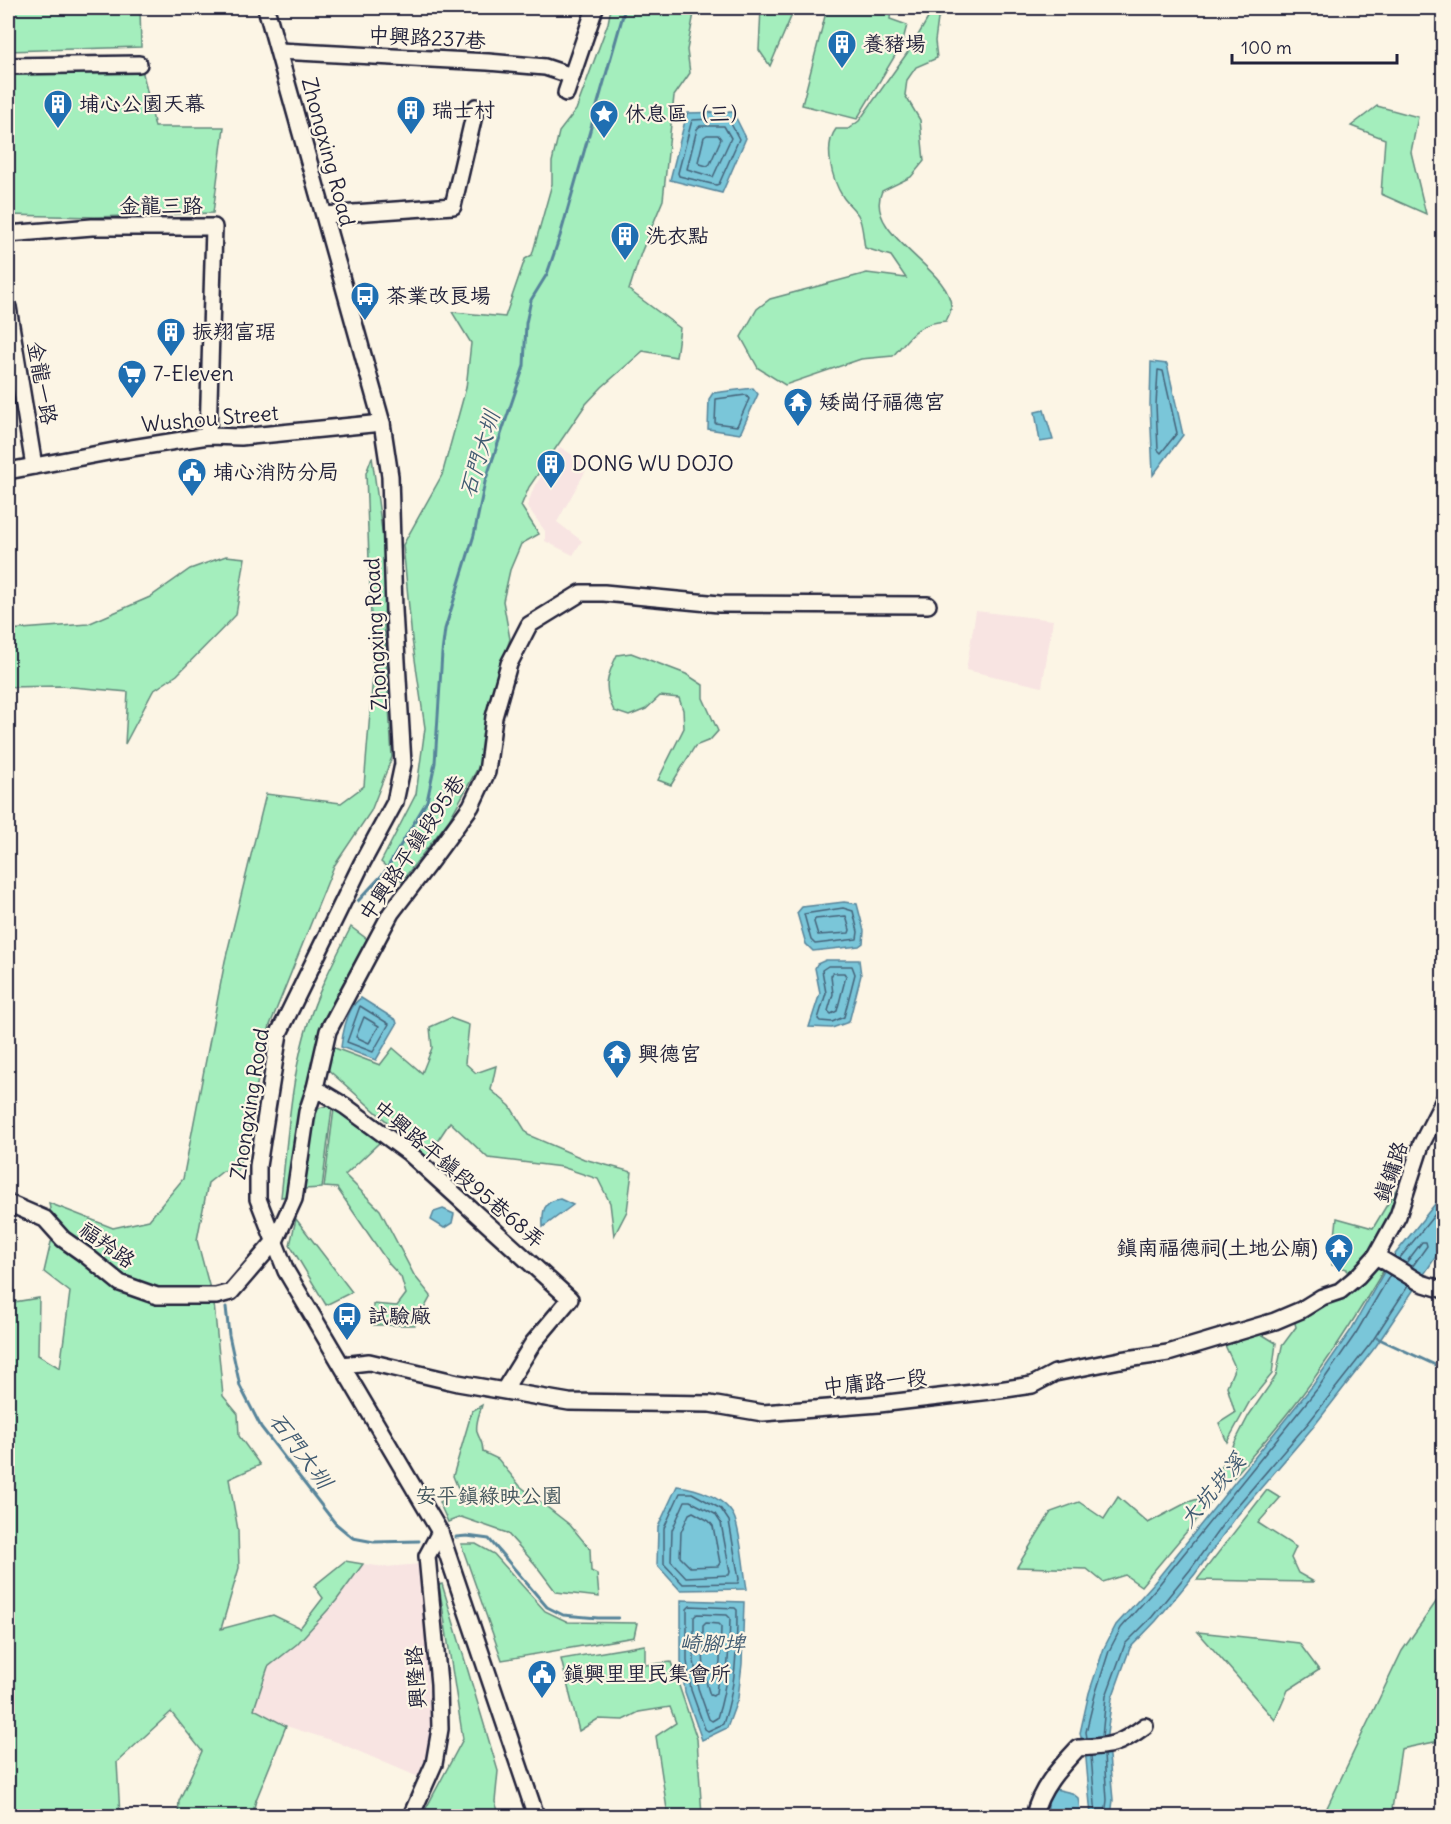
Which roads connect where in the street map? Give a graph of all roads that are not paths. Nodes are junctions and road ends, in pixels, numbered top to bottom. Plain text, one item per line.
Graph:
1 (266, 8) edge
2 (595, 8) edge
3 (279, 51) junction
4 (139, 63) dead end
5 (8, 66) edge
6 (572, 76) junction
7 (566, 93) dead end
8 (476, 107) dead end
9 (325, 215) junction
10 (8, 234) edge
11 (8, 307) edge
12 (382, 423) junction
13 (208, 436) junction
14 (34, 466) junction
15 (8, 471) edge
16 (928, 605) dead end
17 (315, 1088) junction
18 (1443, 1100) edge
19 (8, 1203) edge
20 (275, 1240) junction
21 (1380, 1259) junction
22 (1443, 1290) edge
23 (342, 1365) junction
24 (504, 1390) junction
25 (440, 1532) junction
26 (1145, 1726) dead end
27 (411, 1816) edge
28 (536, 1816) edge
29 (1034, 1816) edge

1 - 3 street, Zhongxing Road
2 - 6 street
3 - 6 street, 中興路237巷
3 - 9 street, Zhongxing Road
4 - 5 street
6 - 7 street
8 - 9 street
9 - 12 street, Zhongxing Road
10 - 13 street, 金龍三路
11 - 14 street, 金龍一路
12 - 13 street, Wushou Street
12 - 20 street, Zhongxing Road
13 - 14 street, Wushou Street
14 - 15 street, Wushou Street
16 - 17 street, 中興路平鎮段95巷
17 - 20 street, 中興路平鎮段95巷
17 - 24 street, 中興路平鎮段95巷68弄
18 - 21 street, 鎮鏞路
19 - 20 street, 福羚路
20 - 23 street, Zhongxing Road
21 - 22 street
21 - 24 street, 中庸路一段
23 - 24 street, 中庸路一段
23 - 25 street, Zhongxing Road
25 - 27 street, 興隆路
25 - 28 street, Zhongxing Road
26 - 29 street

